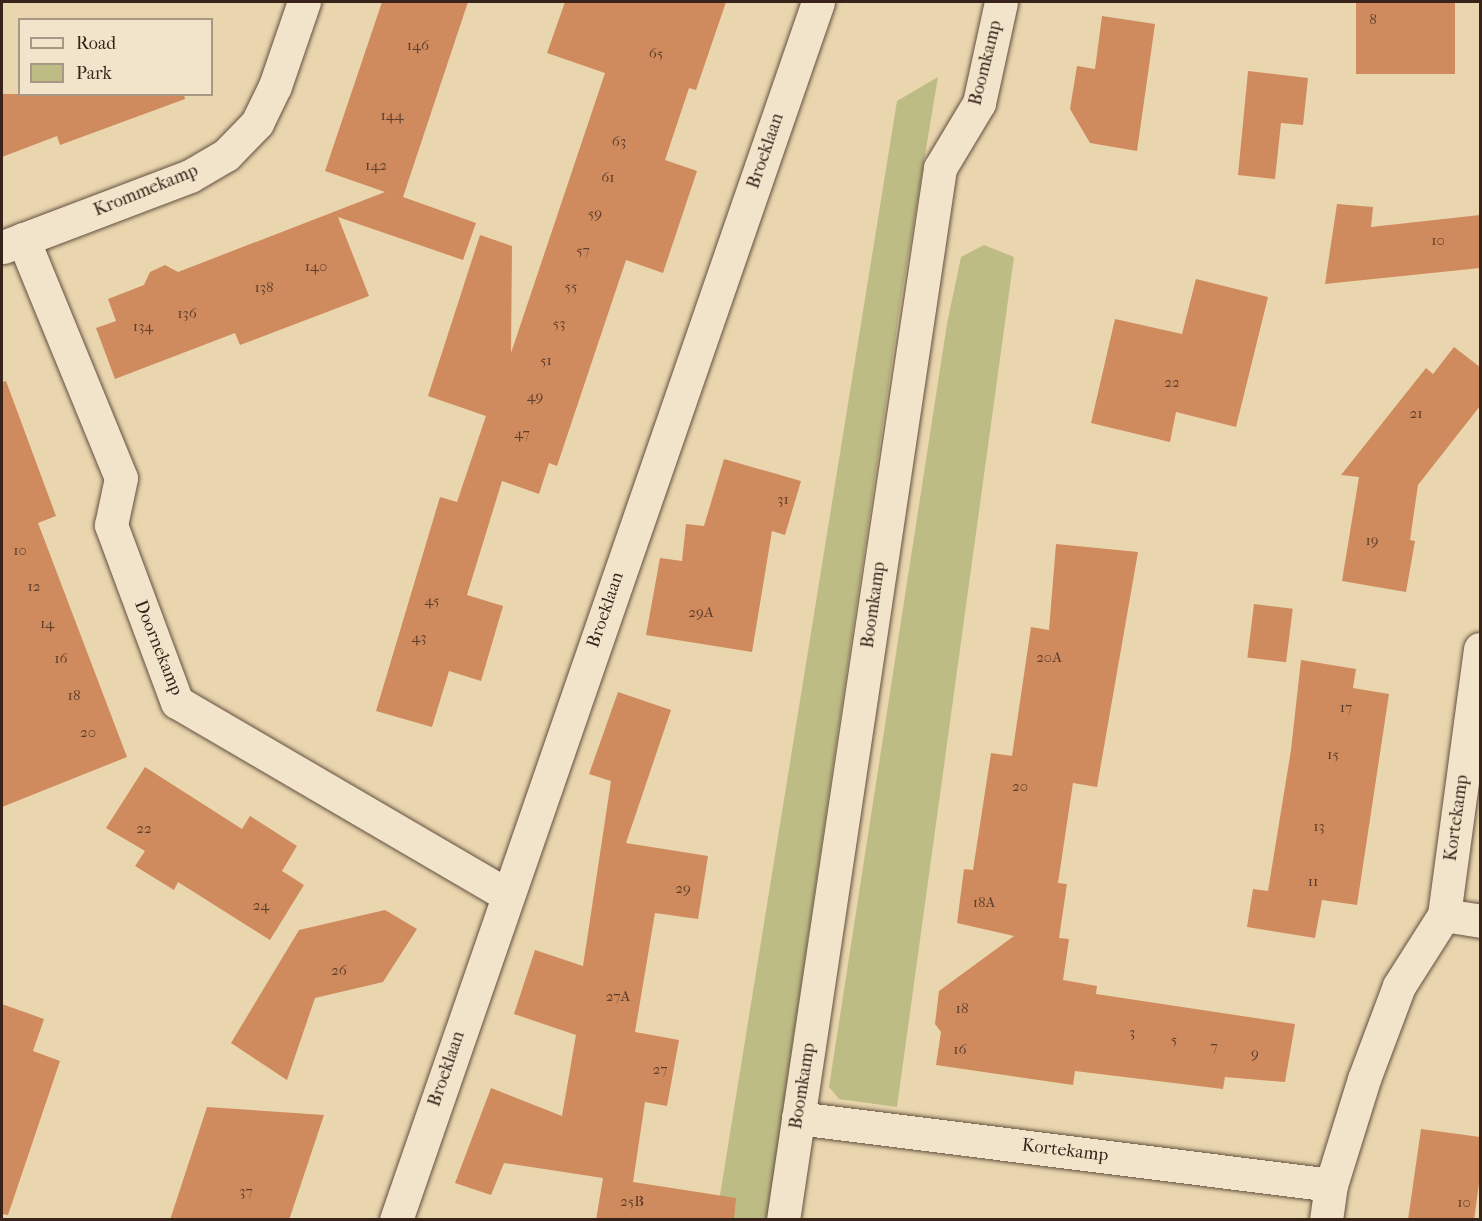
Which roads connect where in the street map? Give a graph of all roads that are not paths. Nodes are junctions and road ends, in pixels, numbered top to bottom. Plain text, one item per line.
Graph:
1 (304, 2) edge
2 (818, 2) edge
3 (1001, 2) edge
4 (12, 243) edge
5 (1480, 649) edge
6 (507, 895) junction
7 (1444, 915) junction
8 (1480, 921) edge
9 (798, 1118) junction
10 (1331, 1185) junction
11 (396, 1220) edge
12 (783, 1220) edge
13 (1326, 1220) edge

1 - 4 street, Krommekamp
2 - 6 street, Broeklaan
3 - 9 street, Boomkamp
4 - 6 street, Doornekamp
5 - 7 street, Kortekamp
6 - 11 street, Broeklaan
7 - 8 street
7 - 10 street, Kortekamp
9 - 10 street, Kortekamp
9 - 12 street, Boomkamp
10 - 13 street, Kortekamp

